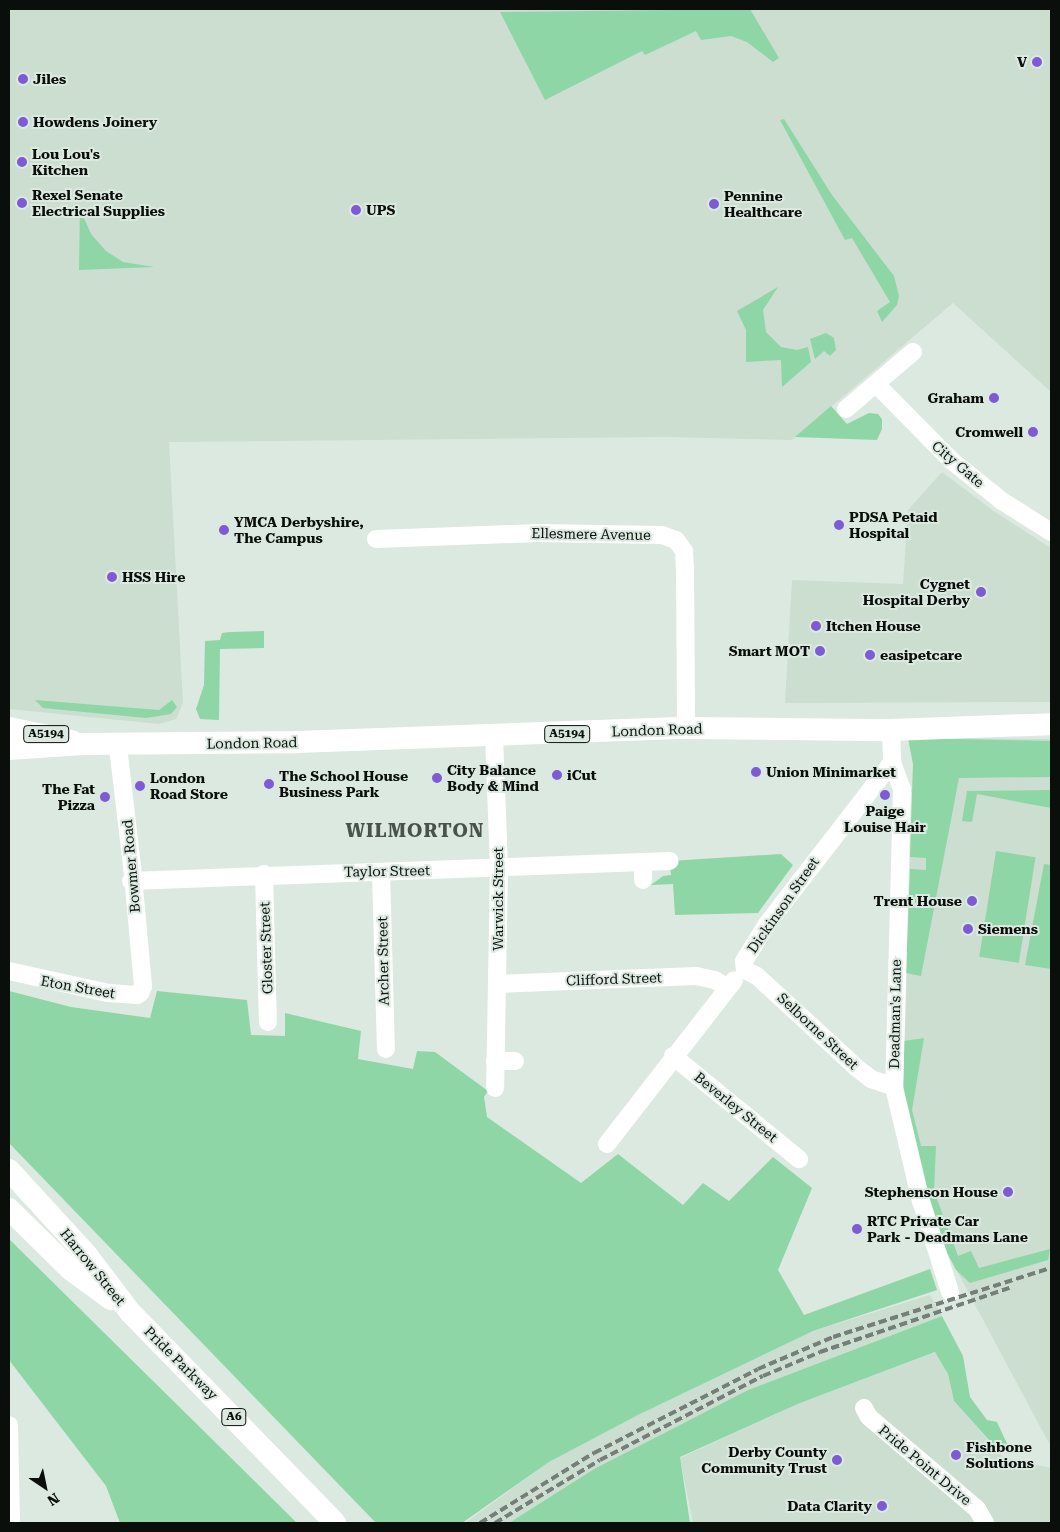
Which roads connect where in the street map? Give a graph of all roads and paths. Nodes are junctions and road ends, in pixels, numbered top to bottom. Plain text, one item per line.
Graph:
1 (913, 352) dead end
2 (876, 384) junction
3 (846, 410) dead end
4 (1051, 532) edge
5 (376, 540) dead end
6 (1051, 724) edge
7 (9, 728) edge
8 (686, 728) junction
9 (891, 730) junction
10 (494, 736) junction
11 (83, 744) junction
12 (118, 746) junction
13 (9, 749) edge
14 (892, 762) junction
15 (670, 861) dead end
16 (643, 862) junction
17 (499, 867) junction
18 (381, 873) junction
19 (264, 874) junction
20 (643, 880) dead end
21 (132, 881) junction
22 (745, 970) junction
23 (9, 972) edge
24 (498, 984) junction
25 (142, 986) joint
26 (727, 988) junction
27 (268, 1022) dead end
28 (386, 1049) dead end
29 (673, 1056) junction
30 (496, 1061) junction
31 (515, 1061) dead end
32 (894, 1087) junction
33 (495, 1088) dead end
34 (607, 1144) dead end
35 (800, 1159) dead end
36 (9, 1170) edge
37 (9, 1209) edge
38 (950, 1292) dead end
39 (130, 1312) junction
40 (864, 1408) dead end
41 (9, 1425) edge
42 (11, 1523) edge
43 (335, 1523) edge
44 (985, 1523) edge

1 - 2 street
2 - 3 street
2 - 4 street, City Gate
5 - 8 street, Ellesmere Avenue
6 - 9 main road, London Road / A5194
7 - 11 main road, London Road / A5194
8 - 9 main road, London Road / A5194
8 - 10 main road, London Road / A5194
9 - 14 street, Deadman's Lane
10 - 12 main road, London Road / A5194
10 - 17 street, Warwick Street
11 - 12 main road, London Road / A5194
11 - 13 main road, London Road / A5194
12 - 21 street, Bowmer Road
14 - 22 street, Dickinson Street
14 - 32 street, Deadman's Lane
15 - 16 street, Taylor Street
16 - 17 street, Taylor Street
16 - 20 street
17 - 18 street, Taylor Street
17 - 24 street, Warwick Street
18 - 19 street, Taylor Street
18 - 28 street, Archer Street
19 - 21 street, Taylor Street
19 - 27 street, Gloster Street
21 - 25 street, Bowmer Road
22 - 26 street, Dickinson Street
22 - 32 street, Selborne Street
23 - 25 street, Eton Street
24 - 26 street, Clifford Street
24 - 30 street, Warwick Street
26 - 29 street, Dickinson Street
29 - 34 street, Dickinson Street
29 - 35 street, Beverley Street
30 - 31 street
30 - 33 street, Warwick Street
32 - 38 street, Deadman's Lane
36 - 39 main road, Harrow Street / A6
37 - 39 main road, Harrow Street / A6
39 - 43 main road, Pride Parkway / A6
40 - 44 street, Pride Point Drive
41 - 42 street

